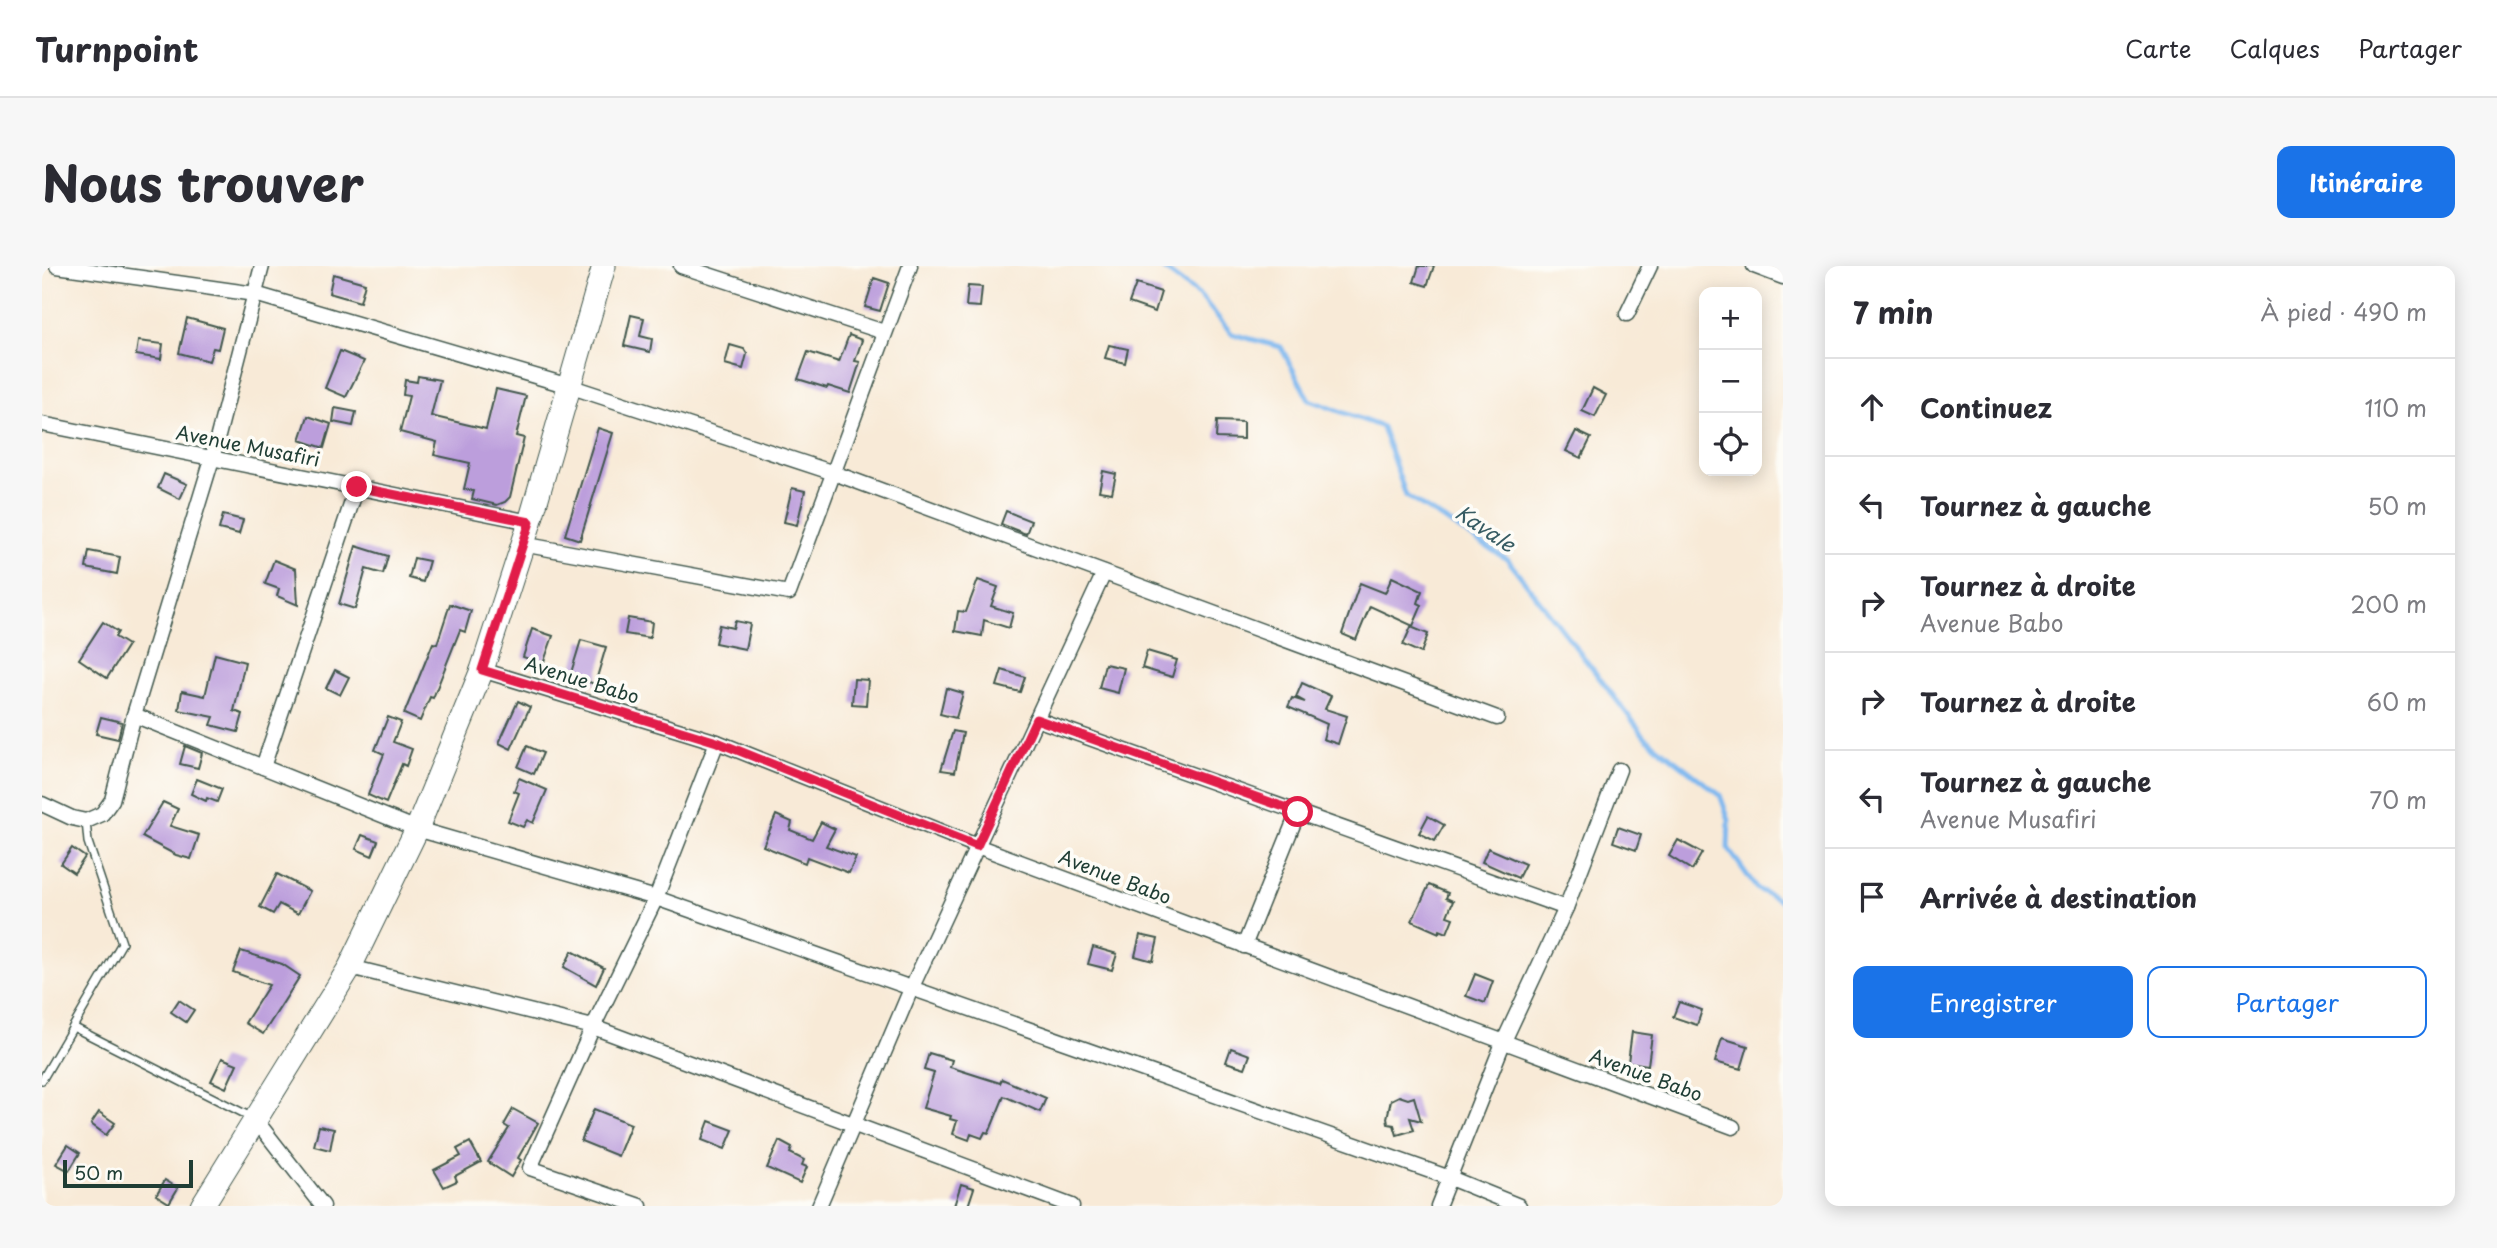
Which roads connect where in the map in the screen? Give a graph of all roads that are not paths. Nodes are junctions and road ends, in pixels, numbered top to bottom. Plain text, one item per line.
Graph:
1 (57, 266) edge
2 (262, 266) edge
3 (604, 266) edge
4 (681, 266) edge
5 (909, 266) edge
6 (1650, 266) edge
7 (1754, 266) edge
8 (1783, 277) edge
9 (255, 294) junction
10 (1628, 314) dead end
11 (884, 332) junction
12 (569, 386) junction
13 (42, 424) edge
14 (212, 459) junction
15 (834, 473) junction
16 (357, 487) junction
17 (530, 522) junction
18 (522, 544) junction
19 (1104, 573) junction
20 (482, 670) junction
21 (134, 715) junction
22 (1497, 718) dead end
23 (1036, 719) junction
24 (717, 742) junction
25 (263, 767) junction
26 (1619, 770) dead end
27 (42, 804) edge
28 (1298, 812) junction
29 (86, 821) junction
30 (417, 829) junction
31 (977, 846) junction
32 (656, 898) junction
33 (1566, 908) junction
34 (1244, 946) junction
35 (350, 967) junction
36 (911, 989) junction
37 (73, 1027) junction
38 (593, 1027) junction
39 (1503, 1044) junction
40 (42, 1080) edge
41 (255, 1119) junction
42 (853, 1124) junction
43 (1733, 1127) dead end
44 (1450, 1178) junction
45 (201, 1206) edge
46 (323, 1206) edge
47 (640, 1206) edge
48 (819, 1206) edge
49 (1072, 1206) edge
50 (1438, 1206) edge
51 (1519, 1206) edge

1 - 9 street
2 - 9 street
3 - 12 main road
4 - 11 street
5 - 11 street
6 - 10 street
7 - 8 street
9 - 12 street
9 - 14 street
11 - 15 street
12 - 15 street
12 - 17 main road
13 - 14 street, Avenue Musafiri
14 - 16 street, Avenue Musafiri
14 - 21 street
15 - 18 street
15 - 19 street
16 - 17 street, Avenue Musafiri
16 - 25 street
17 - 18 main road
18 - 20 main road
19 - 22 street
19 - 23 street
20 - 24 street, Avenue Babo
20 - 30 main road
21 - 25 street
21 - 29 street
23 - 28 street
23 - 31 street
24 - 31 street, Avenue Babo
24 - 32 street
25 - 30 street
26 - 33 street
27 - 29 street
28 - 33 street
28 - 34 street
29 - 37 lane
30 - 32 street
30 - 35 main road
31 - 34 street, Avenue Babo
31 - 36 street
32 - 36 street
32 - 38 street
33 - 39 street
34 - 39 street, Avenue Babo
35 - 38 street
35 - 41 main road
36 - 42 street
36 - 44 street
37 - 40 lane
37 - 41 lane
38 - 42 street
38 - 47 street
39 - 43 street, Avenue Babo
39 - 44 street
41 - 45 main road
41 - 46 street
42 - 48 street
42 - 49 street
44 - 50 street
44 - 51 street

